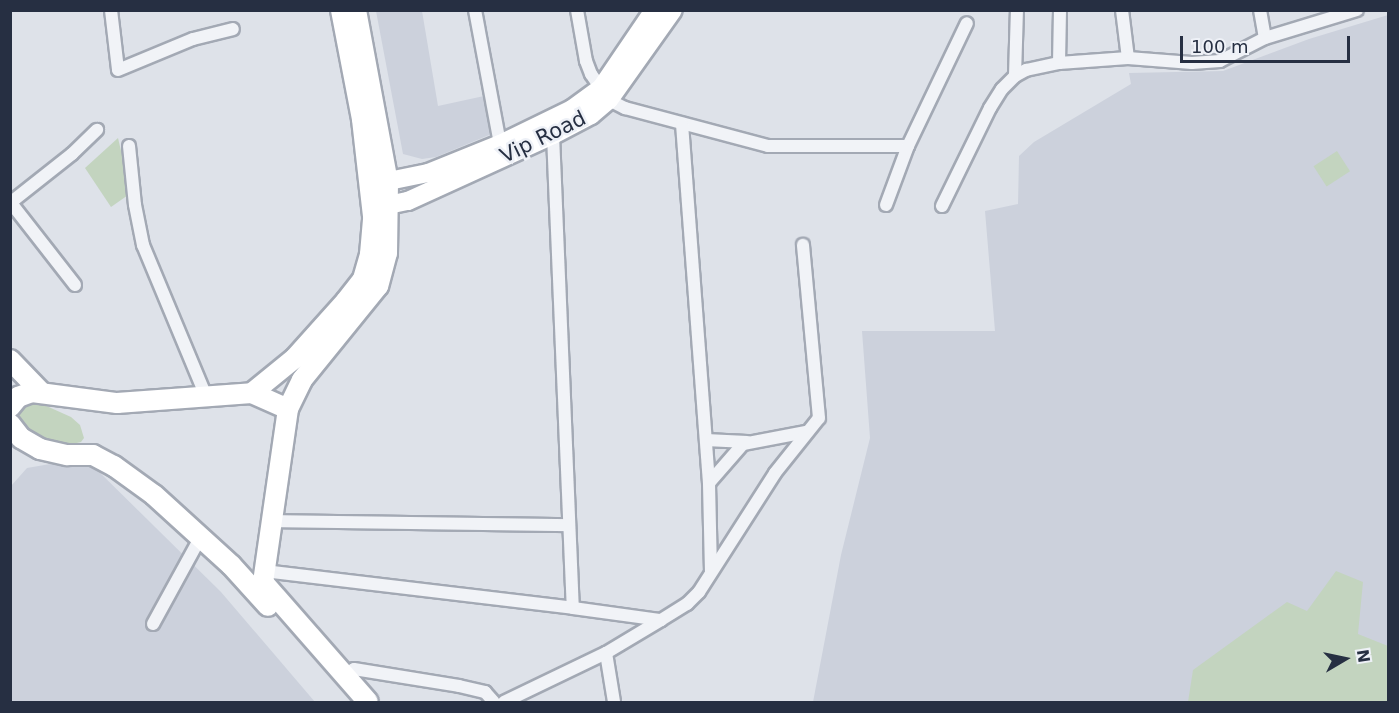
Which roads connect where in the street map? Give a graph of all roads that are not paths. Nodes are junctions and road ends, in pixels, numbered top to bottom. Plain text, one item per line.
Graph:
1 (111, 10) edge
2 (341, 10) edge
3 (356, 10) edge
4 (475, 10) edge
5 (577, 10) edge
6 (673, 10) edge
7 (1017, 10) edge
8 (1060, 10) edge
9 (1122, 10) edge
10 (1260, 10) edge
11 (654, 11) edge
12 (1350, 12) edge
13 (967, 23) dead end
14 (232, 29) dead end
15 (1265, 38) junction
16 (1128, 58) junction
17 (1059, 63) junction
18 (1015, 76) junction
19 (605, 94) junction
20 (682, 124) junction
21 (97, 130) dead end
22 (553, 135) junction
23 (500, 144) junction
24 (129, 146) dead end
25 (908, 146) junction
26 (379, 183) junction
27 (11, 203) edge
28 (886, 205) dead end
29 (942, 206) dead end
30 (381, 207) junction
31 (803, 245) dead end
32 (75, 285) dead end
33 (10, 360) edge
34 (40, 391) junction
35 (252, 393) junction
36 (206, 396) junction
37 (10, 407) edge
38 (288, 409) junction
39 (10, 424) edge
40 (806, 432) junction
41 (706, 440) junction
42 (747, 442) junction
43 (709, 483) junction
44 (568, 525) junction
45 (269, 530) junction
46 (200, 537) junction
47 (222, 558) junction
48 (264, 571) junction
49 (711, 572) junction
50 (573, 608) junction
51 (661, 620) junction
52 (153, 624) dead end
53 (606, 653) junction
54 (345, 674) junction
55 (353, 702) edge
56 (368, 702) edge
57 (494, 702) edge
58 (504, 702) edge
59 (614, 702) edge

1 - 14 street
2 - 26 main road
3 - 26 main road
4 - 23 street
5 - 19 street
6 - 19 main road, Vip Road
7 - 18 street
8 - 17 street
9 - 16 street
10 - 15 street
11 - 19 main road, Vip Road
12 - 15 street
13 - 25 street
15 - 16 street
16 - 17 street
17 - 18 street
18 - 29 street
19 - 20 street
19 - 22 main road, Vip Road
19 - 23 main road, Vip Road
20 - 25 street
20 - 41 street
21 - 27 street
22 - 30 main road, Vip Road
22 - 44 street
23 - 26 main road, Vip Road
24 - 36 street
25 - 28 street
26 - 30 main road
27 - 32 street
30 - 35 main road
30 - 38 main road
31 - 40 street
33 - 34 main road
34 - 36 main road
34 - 37 main road
35 - 36 main road
35 - 38 main road
38 - 45 main road
39 - 46 main road
40 - 42 street
40 - 49 street
41 - 42 street
41 - 43 street
42 - 43 street
43 - 49 street
44 - 45 street
44 - 50 street
45 - 47 main road
45 - 48 main road
46 - 47 main road
46 - 52 street
47 - 55 main road
48 - 50 street
48 - 54 main road
49 - 51 street
50 - 51 street
51 - 53 street
53 - 58 street
53 - 59 street
54 - 56 main road
54 - 57 street

